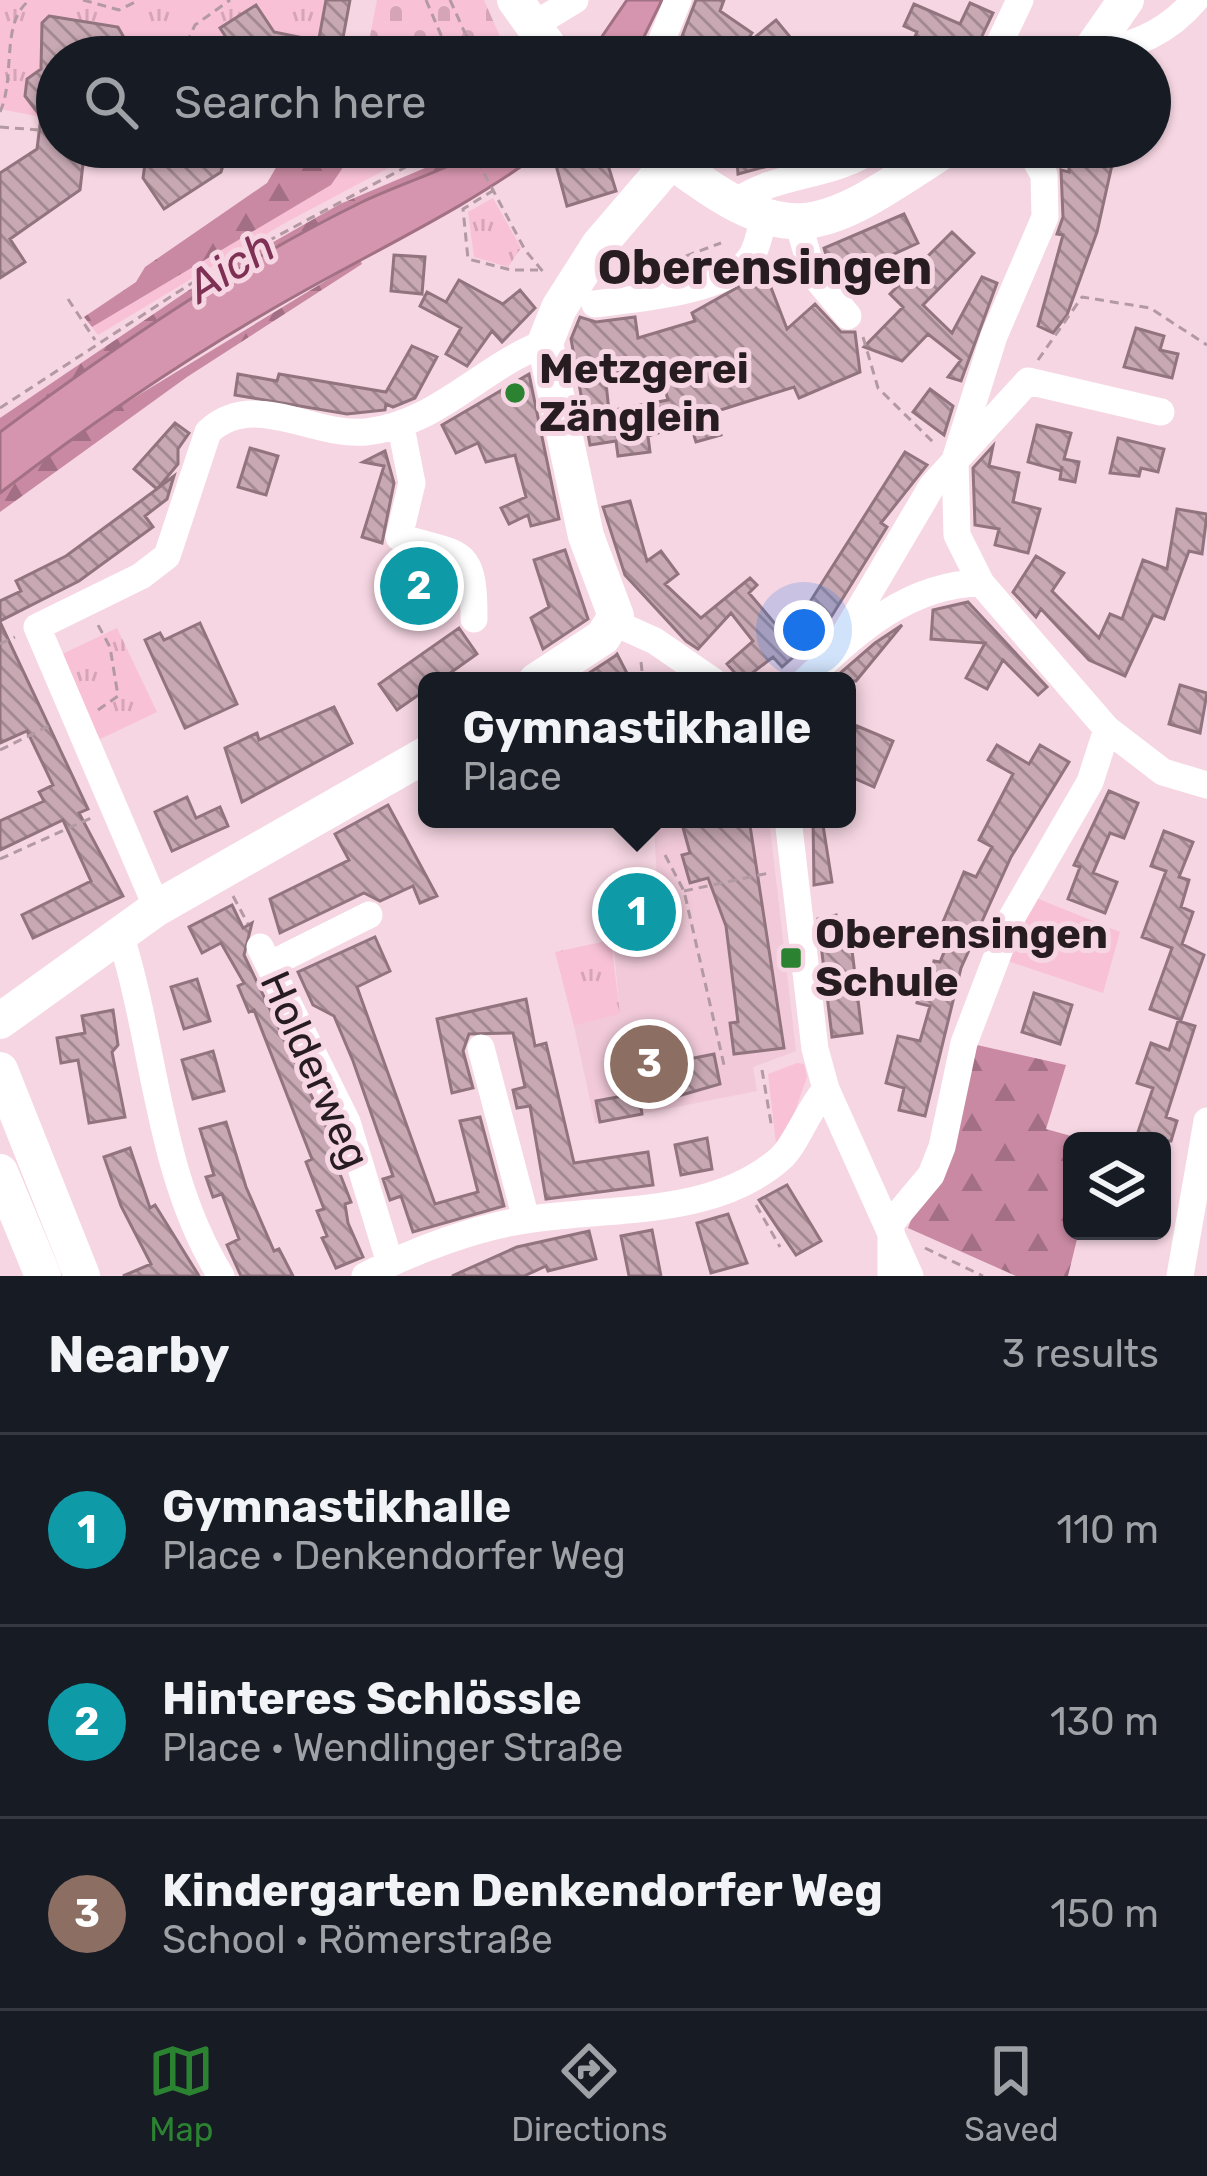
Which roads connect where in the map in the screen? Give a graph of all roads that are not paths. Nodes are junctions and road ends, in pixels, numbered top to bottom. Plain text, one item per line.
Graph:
1 (575, 0) edge
2 (678, 0) edge
3 (1020, 0) edge
4 (1126, 0) edge
5 (1195, 0) edge
6 (523, 13) edge
7 (663, 36) edge
8 (1003, 36) edge
9 (1101, 36) edge
10 (1150, 36) edge
11 (652, 168) edge
12 (685, 168) edge
13 (836, 168) edge
14 (917, 168) edge
15 (1040, 168) edge
16 (764, 216) junction
17 (597, 291) road end
18 (848, 316) road end
19 (545, 343) junction
20 (1161, 412) dead end
21 (400, 427) junction
22 (955, 460) junction
23 (981, 583) junction
24 (474, 619) dead end
25 (615, 623) junction
26 (833, 654) junction
27 (548, 672) edge
28 (700, 672) edge
29 (814, 672) edge
30 (1107, 729) junction
31 (418, 759) edge
32 (1207, 785) edge
33 (789, 828) edge
34 (157, 908) junction
35 (369, 915) dead end
36 (114, 938) junction
37 (0, 991) edge
38 (0, 1021) edge
39 (481, 1048) dead end
40 (0, 1070) edge
41 (826, 1089) junction
42 (1207, 1120) edge
43 (0, 1172) edge
44 (526, 1219) junction
45 (894, 1229) junction
46 (377, 1269) edge
47 (43, 1276) edge
48 (82, 1276) edge
49 (221, 1276) edge
50 (891, 1276) edge
51 (910, 1276) edge
52 (1180, 1276) edge

1 - 6 street
2 - 7 street
3 - 8 street
4 - 9 main road
5 - 10 street
11 - 19 main road
12 - 16 main road
13 - 16 street
14 - 16 main road
15 - 22 street
16 - 17 street
16 - 18 street
19 - 21 street
19 - 25 main road
20 - 22 street
21 - 24 street
21 - 34 street
22 - 23 street
22 - 26 street
23 - 26 street
23 - 30 street
25 - 27 main road
25 - 28 street
26 - 29 street
30 - 32 street
30 - 45 street
31 - 34 main road
33 - 41 street
34 - 36 main road
35 - 46 street, Holderweg
36 - 37 main road
36 - 38 main road
36 - 49 street
39 - 44 street
40 - 48 main road
41 - 44 street
41 - 45 street
42 - 52 street
43 - 47 main road
44 - 46 street
45 - 50 street
45 - 51 street

